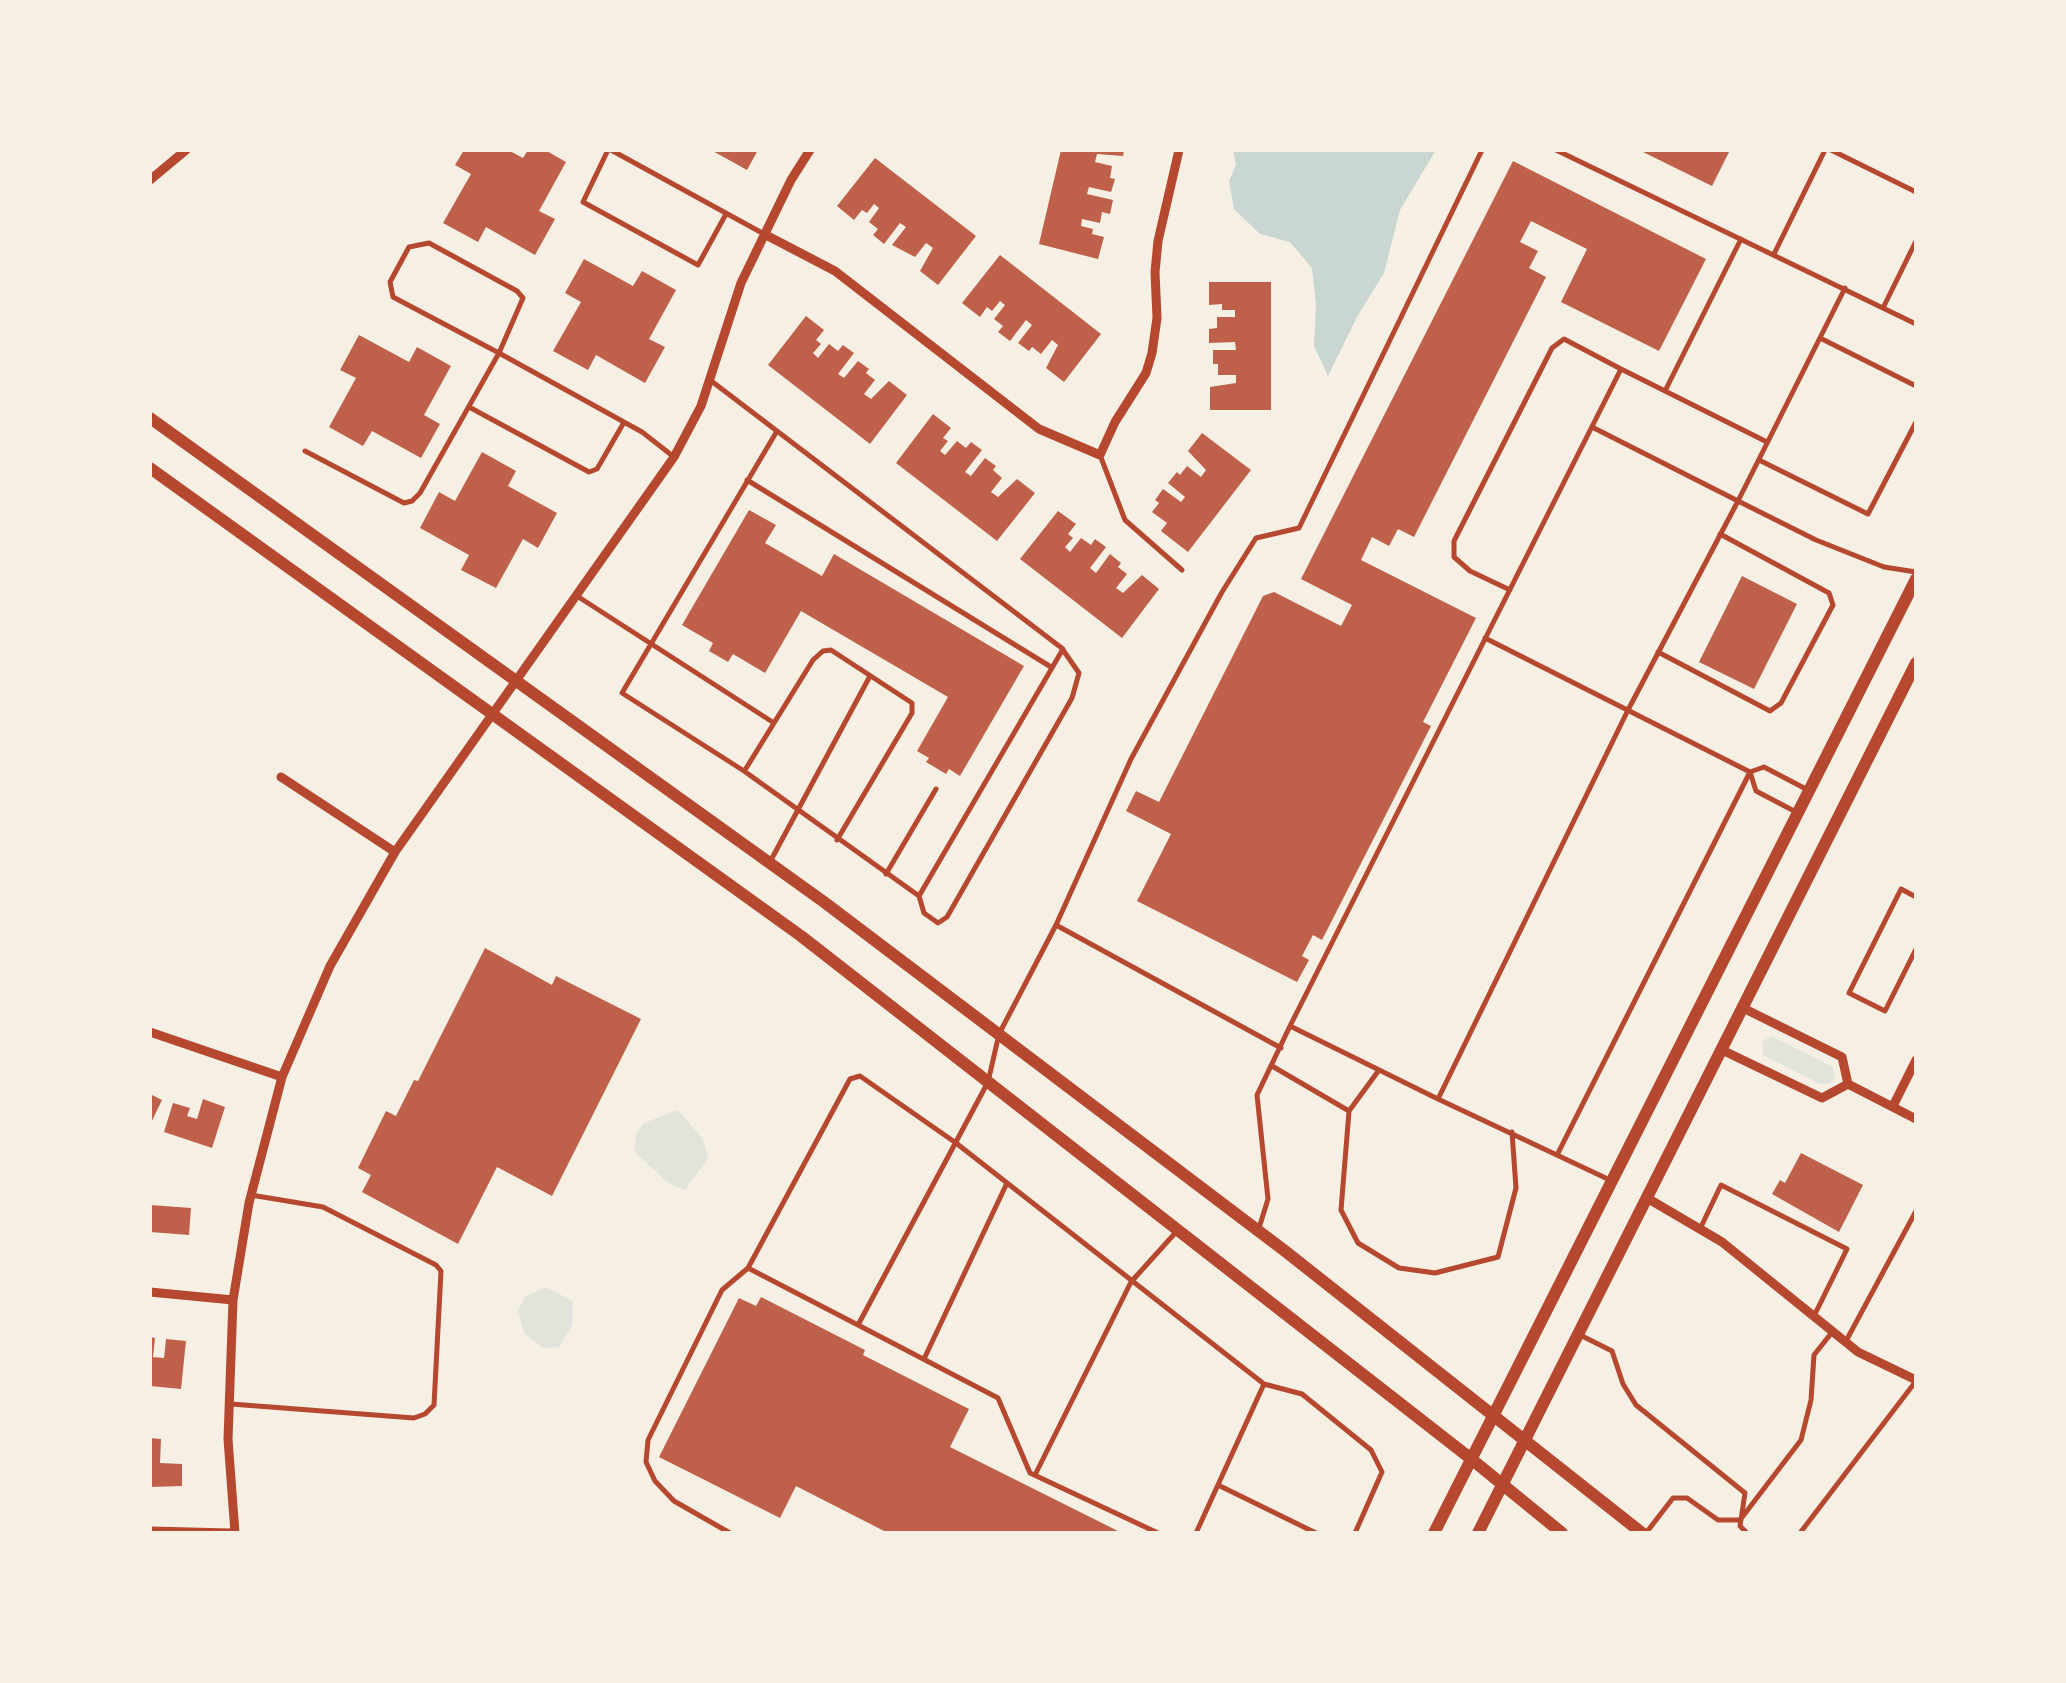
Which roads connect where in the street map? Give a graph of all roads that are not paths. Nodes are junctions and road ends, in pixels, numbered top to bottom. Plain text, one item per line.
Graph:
1 (186, 150) edge
2 (610, 150) edge
3 (810, 150) edge
4 (1179, 150) edge
5 (1482, 150) edge
6 (1556, 150) edge
7 (1828, 150) edge
8 (150, 180) edge
9 (1916, 192) edge
10 (726, 214) junction
11 (764, 234) junction
12 (1741, 239) junction
13 (1916, 241) edge
14 (1774, 254) junction
15 (1845, 288) junction
16 (1884, 308) junction
17 (1916, 324) edge
18 (1820, 338) junction
19 (498, 353) junction
20 (1621, 369) junction
21 (710, 380) junction
22 (1916, 386) edge
23 (1665, 391) junction
24 (469, 407) junction
25 (150, 418) edge
26 (1916, 422) edge
27 (624, 423) junction
28 (1592, 427) junction
29 (776, 430) junction
30 (1767, 442) junction
31 (305, 451) dead end
32 (1100, 455) junction
33 (674, 456) junction
34 (1758, 460) junction
35 (150, 468) edge
36 (747, 480) junction
37 (1738, 500) junction
38 (1720, 534) junction
39 (1182, 570) dead end
40 (1916, 575) edge
41 (1510, 590) junction
42 (575, 594) junction
43 (1485, 638) junction
44 (651, 644) junction
45 (1063, 649) junction
46 (1658, 652) junction
47 (1916, 662) edge
48 (1052, 668) junction
49 (870, 676) junction
50 (515, 680) junction
51 (1628, 710) junction
52 (492, 713) junction
53 (774, 723) junction
54 (744, 771) junction
55 (1750, 772) junction
56 (281, 777) dead end
57 (936, 789) dead end
58 (1808, 790) junction
59 (798, 810) junction
60 (1798, 813) junction
61 (837, 840) junction
62 (394, 852) junction
63 (770, 863) junction
64 (886, 874) junction
65 (919, 896) junction
66 (1916, 897) edge
67 (1056, 925) junction
68 (1916, 949) edge
69 (1743, 1008) junction
70 (1290, 1026) junction
71 (150, 1032) edge
72 (999, 1034) junction
73 (1282, 1048) junction
74 (1722, 1050) junction
75 (1916, 1060) edge
76 (1272, 1066) junction
77 (1379, 1070) junction
78 (282, 1078) junction
79 (988, 1082) junction
80 (1848, 1084) junction
81 (1438, 1099) junction
82 (1893, 1106) junction
83 (1349, 1111) junction
84 (1916, 1120) edge
85 (1512, 1132) junction
86 (956, 1142) junction
87 (1558, 1153) junction
88 (1612, 1181) junction
89 (1007, 1184) junction
90 (251, 1195) junction
91 (1647, 1198) junction
92 (1916, 1211) edge
93 (1700, 1228) junction
94 (1177, 1231) junction
95 (1258, 1231) junction
96 (748, 1268) junction
97 (1131, 1282) junction
98 (150, 1292) edge
99 (233, 1300) junction
100 (1814, 1316) junction
101 (858, 1325) junction
102 (1833, 1331) junction
103 (1579, 1334) junction
104 (1846, 1342) junction
105 (924, 1359) junction
106 (1916, 1380) edge
107 (1264, 1384) junction
108 (228, 1403) junction
109 (1493, 1414) junction
110 (1524, 1439) junction
111 (1470, 1458) junction
112 (1036, 1475) junction
113 (1218, 1484) junction
114 (1502, 1484) junction
115 (1740, 1520) junction
116 (150, 1530) edge
117 (233, 1533) edge
118 (730, 1533) edge
119 (1158, 1533) edge
120 (1196, 1533) edge
121 (1316, 1533) edge
122 (1355, 1533) edge
123 (1434, 1533) edge
124 (1478, 1533) edge
125 (1562, 1533) edge
126 (1644, 1533) edge
127 (1746, 1533) edge
128 (1800, 1533) edge

1 - 8 street
2 - 10 lane
2 - 10 lane
3 - 11 street
4 - 32 street
5 - 67 lane
6 - 12 lane
7 - 9 lane
7 - 14 lane
10 - 11 lane
11 - 21 street
11 - 32 street
12 - 14 lane
12 - 23 lane
13 - 16 lane
14 - 15 lane
15 - 16 lane
15 - 18 lane
16 - 17 lane
18 - 22 lane
18 - 30 lane
19 - 19 lane
19 - 24 lane
19 - 27 lane
20 - 23 lane
20 - 28 lane
20 - 41 lane
21 - 29 lane
21 - 33 street
23 - 30 lane
24 - 27 lane
24 - 31 lane
25 - 50 main road
26 - 34 lane
27 - 33 lane
28 - 37 lane
28 - 41 lane
29 - 36 lane
29 - 45 lane
30 - 34 lane
32 - 39 lane
33 - 42 street
34 - 37 lane
35 - 52 main road
36 - 44 lane
36 - 48 lane
37 - 38 lane
37 - 40 lane
38 - 46 lane
38 - 46 lane
40 - 58 main road
41 - 43 lane
42 - 44 lane
42 - 50 street
43 - 51 lane
43 - 70 lane
44 - 53 lane
44 - 54 lane
45 - 48 lane
45 - 65 lane
46 - 51 lane
47 - 69 main road
48 - 65 lane
49 - 53 lane
49 - 59 lane
49 - 61 lane
50 - 52 street
50 - 63 main road
51 - 55 lane
51 - 81 lane
52 - 62 street
52 - 79 main road
53 - 54 lane
54 - 59 lane
55 - 58 lane
55 - 60 lane
55 - 87 lane
56 - 62 street
57 - 64 lane
58 - 60 main road
59 - 61 lane
59 - 63 lane
60 - 88 main road
61 - 64 lane
62 - 78 street
63 - 72 main road
64 - 65 lane
66 - 68 lane
67 - 72 lane
67 - 73 lane
69 - 74 main road
69 - 80 street
70 - 73 lane
70 - 77 lane
71 - 78 street
72 - 79 lane
72 - 95 main road
73 - 76 lane
74 - 80 street
74 - 91 main road
75 - 82 street
76 - 83 lane
76 - 95 lane
77 - 81 lane
77 - 83 lane
78 - 90 street
79 - 86 lane
79 - 94 main road
80 - 82 street
81 - 85 lane
82 - 84 street
83 - 85 lane
85 - 87 lane
86 - 89 lane
86 - 96 lane
86 - 101 lane
87 - 88 lane
88 - 109 main road
89 - 97 lane
89 - 105 lane
90 - 99 street
90 - 108 lane
91 - 93 street
91 - 103 main road
92 - 104 lane
93 - 100 street
93 - 100 lane
94 - 97 lane
94 - 111 main road
95 - 109 main road
96 - 101 lane
96 - 118 lane
97 - 107 lane
97 - 112 lane
98 - 99 street
99 - 108 street
100 - 102 street
101 - 105 lane
102 - 104 street
102 - 115 lane
103 - 110 main road
103 - 115 lane
104 - 106 street
105 - 112 lane
106 - 128 lane
107 - 113 lane
107 - 122 lane
108 - 117 street
109 - 110 main road
109 - 111 main road
110 - 114 main road
110 - 126 main road
111 - 114 main road
111 - 123 main road
112 - 119 lane
113 - 120 lane
113 - 121 lane
114 - 124 main road
114 - 125 main road
115 - 126 lane
115 - 127 lane
116 - 117 street

